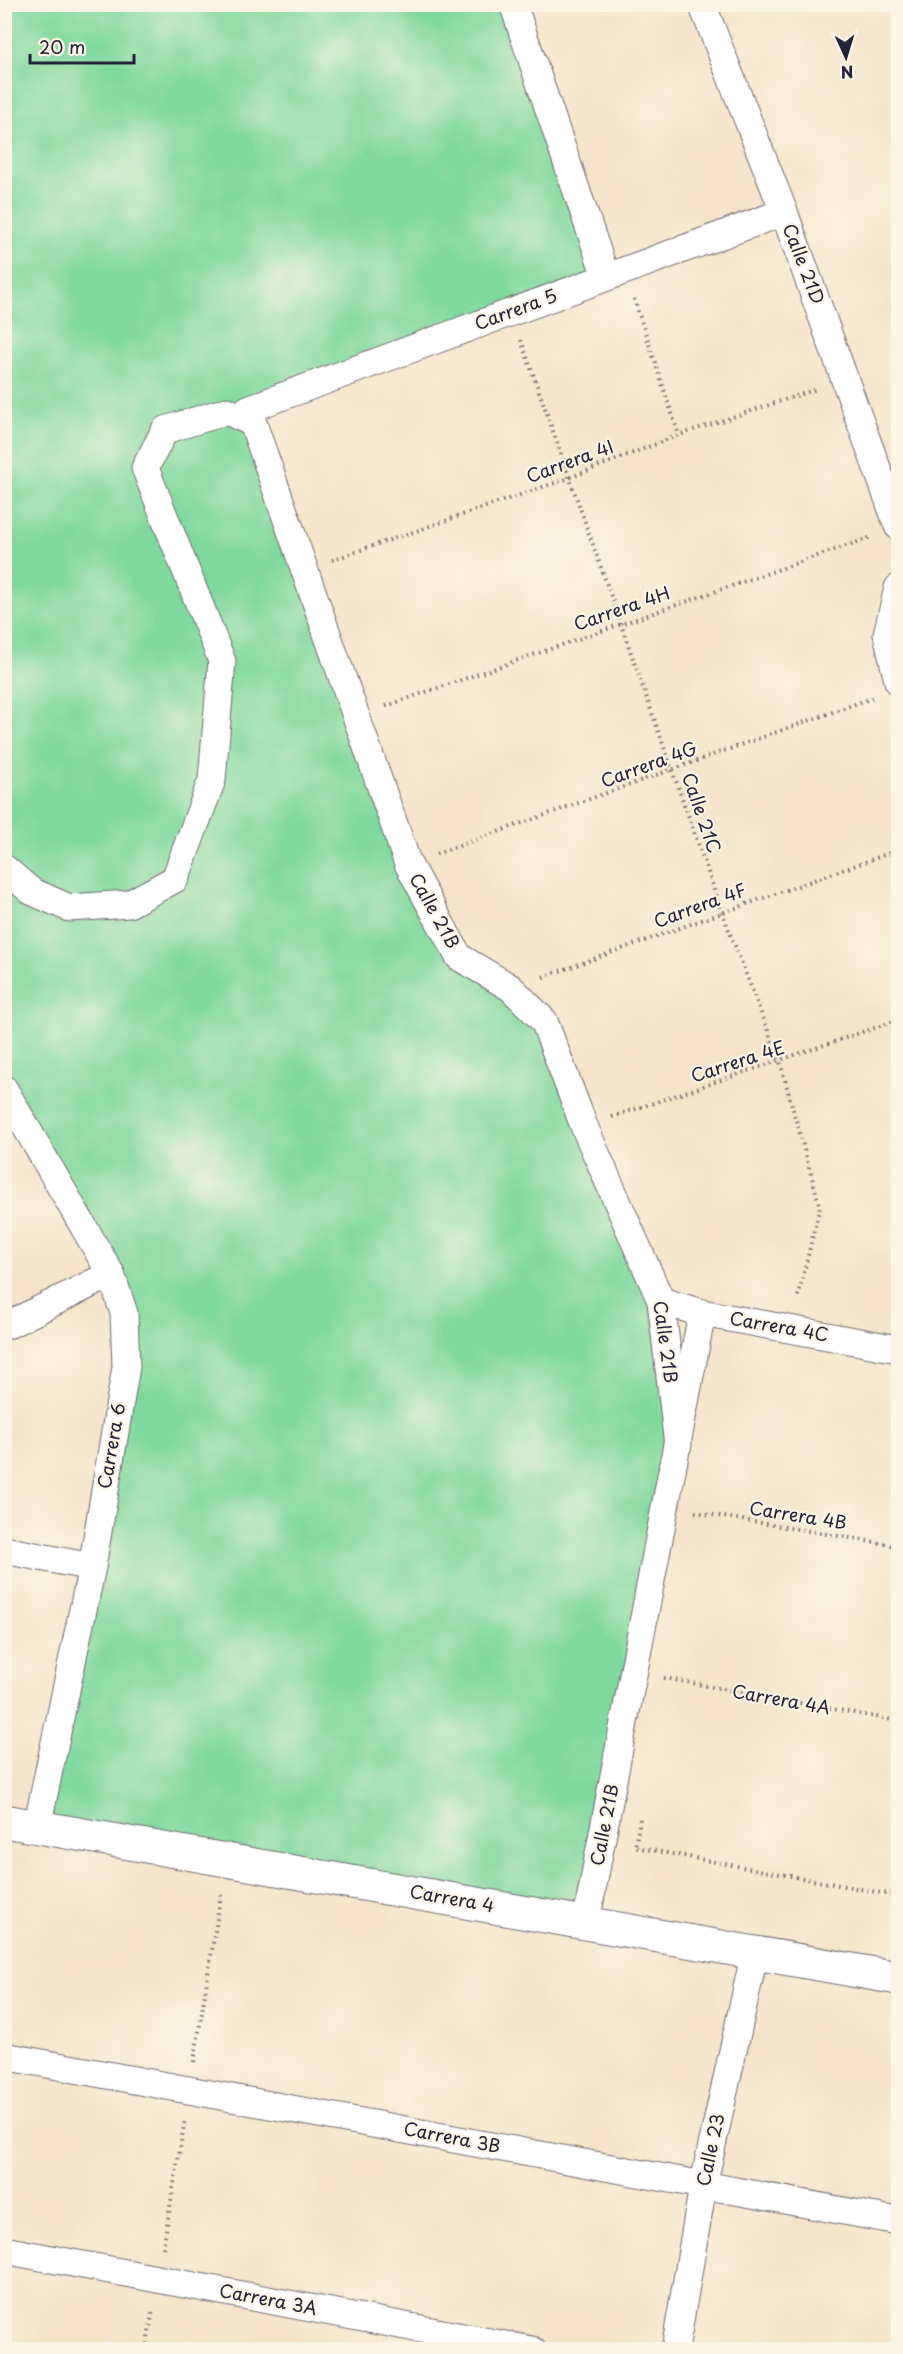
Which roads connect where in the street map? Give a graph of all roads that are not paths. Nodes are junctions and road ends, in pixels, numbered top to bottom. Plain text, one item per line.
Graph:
1 (513, 4) edge
2 (702, 4) edge
3 (784, 212) junction
4 (615, 274) junction
5 (250, 416) junction
6 (887, 531) edge
7 (898, 588) edge
8 (888, 689) edge
9 (4, 868) edge
10 (4, 1089) edge
11 (111, 1274) junction
12 (661, 1301) junction
13 (702, 1313) junction
14 (6, 1330) edge
15 (898, 1349) edge
16 (678, 1445) junction
17 (4, 1550) edge
18 (92, 1567) junction
19 (4, 1821) edge
20 (37, 1827) junction
21 (586, 1922) junction
22 (755, 1952) junction
23 (898, 1978) edge
24 (4, 2056) edge
25 (703, 2186) junction
26 (898, 2221) edge
27 (4, 2250) edge
28 (532, 2349) edge
29 (675, 2349) edge

1 - 4 street
2 - 3 street, Calle 21D
3 - 4 street, Carrera 5
3 - 6 street, Calle 21D
4 - 5 street, Carrera 5
5 - 9 street
5 - 12 street, Calle 21B
7 - 8 street
10 - 11 street, Carrera 6
11 - 14 street
11 - 18 street, Carrera 6
12 - 13 street, Carrera 4C
12 - 16 street, Calle 21B
13 - 15 street, Carrera 4C
13 - 16 street, Calle 21B
16 - 21 street, Calle 21B
17 - 18 street
18 - 20 street, Carrera 6
19 - 20 main road, Carrera 4
20 - 21 main road, Carrera 4
21 - 22 main road, Carrera 4
22 - 23 main road, Carrera 4
22 - 25 street, Calle 23
24 - 25 street, Carrera 3B
25 - 26 street, Carrera 3B
25 - 29 street, Calle 23
27 - 28 street, Carrera 3A

